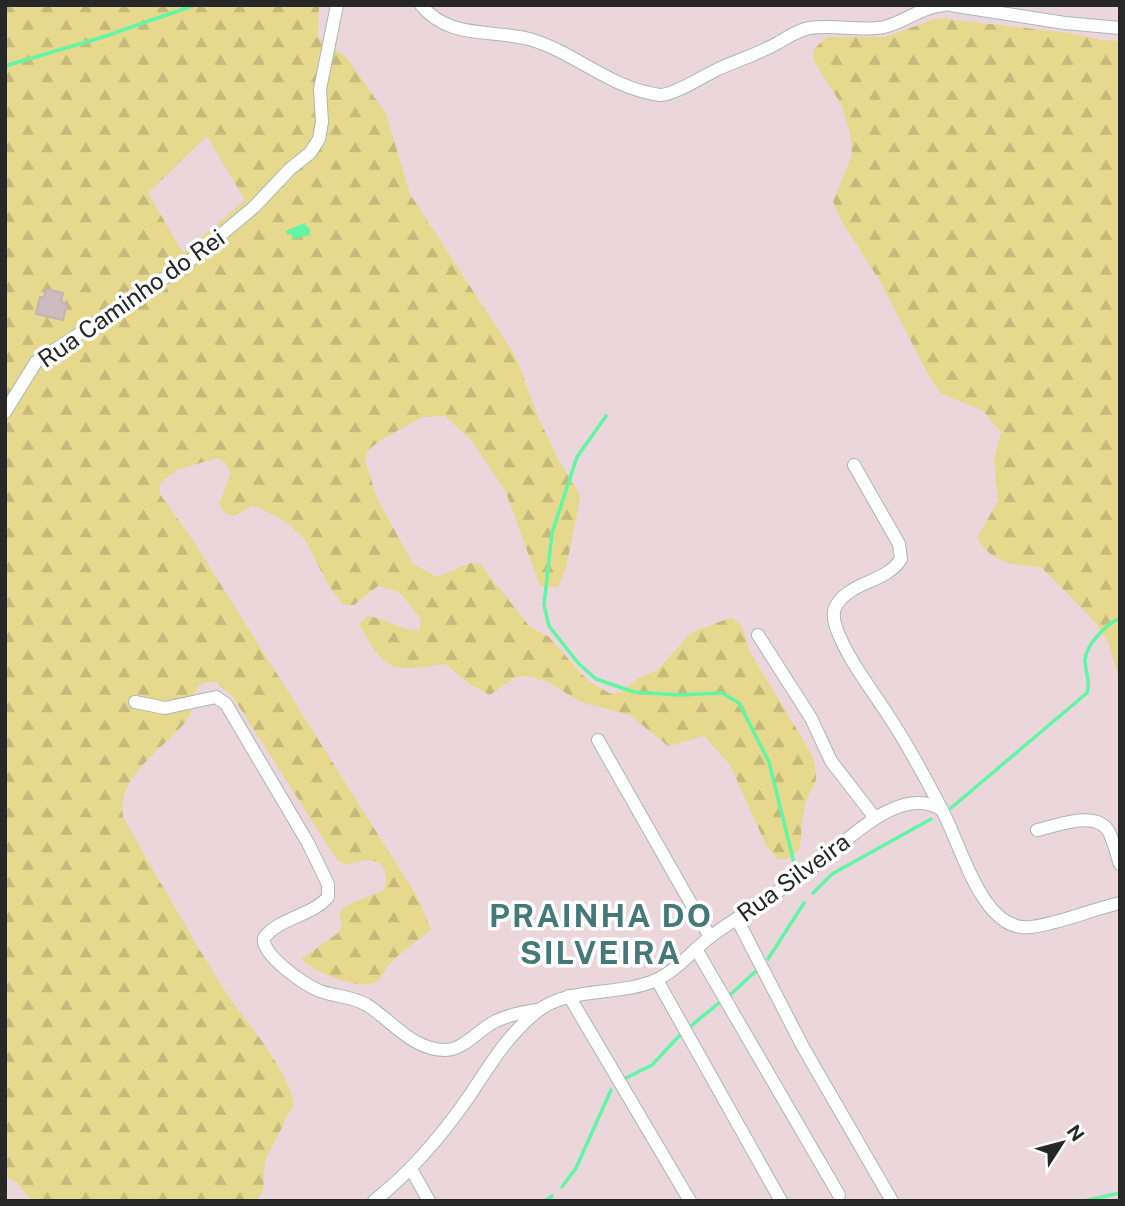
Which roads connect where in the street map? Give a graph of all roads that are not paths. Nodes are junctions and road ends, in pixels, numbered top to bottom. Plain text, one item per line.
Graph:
1 (337, 5) edge
2 (421, 5) edge
3 (944, 5) edge
4 (950, 5) edge
5 (1120, 28) edge
6 (5, 412) edge
7 (853, 465) dead end
8 (758, 635) dead end
9 (135, 702) dead end
10 (598, 740) dead end
11 (942, 810) junction
12 (875, 818) junction
13 (1037, 830) dead end
14 (1120, 864) edge
15 (1120, 903) edge
16 (737, 919) junction
17 (710, 937) junction
18 (696, 949) junction
19 (657, 980) junction
20 (569, 996) junction
21 (538, 1010) junction
22 (411, 1169) junction
23 (839, 1195) dead end
24 (374, 1201) edge
25 (429, 1201) edge
26 (690, 1201) edge
27 (781, 1201) edge
28 (892, 1201) edge

1 - 6 street, Rua Caminho do Rei
2 - 3 street
4 - 5 street
7 - 11 street
8 - 12 street
9 - 21 street
10 - 17 street
11 - 12 street, Rua Silveira
11 - 15 street
12 - 16 street, Rua Silveira
13 - 14 street
16 - 17 street, Rua Silveira
16 - 28 street
17 - 18 street, Rua Silveira
18 - 19 street, Rua Silveira
18 - 23 street
19 - 20 street, Rua Silveira
19 - 27 street
20 - 21 street, Rua Silveira
20 - 26 street
21 - 22 street, Rua Silveira
22 - 24 street, Rua Silveira
22 - 25 street

